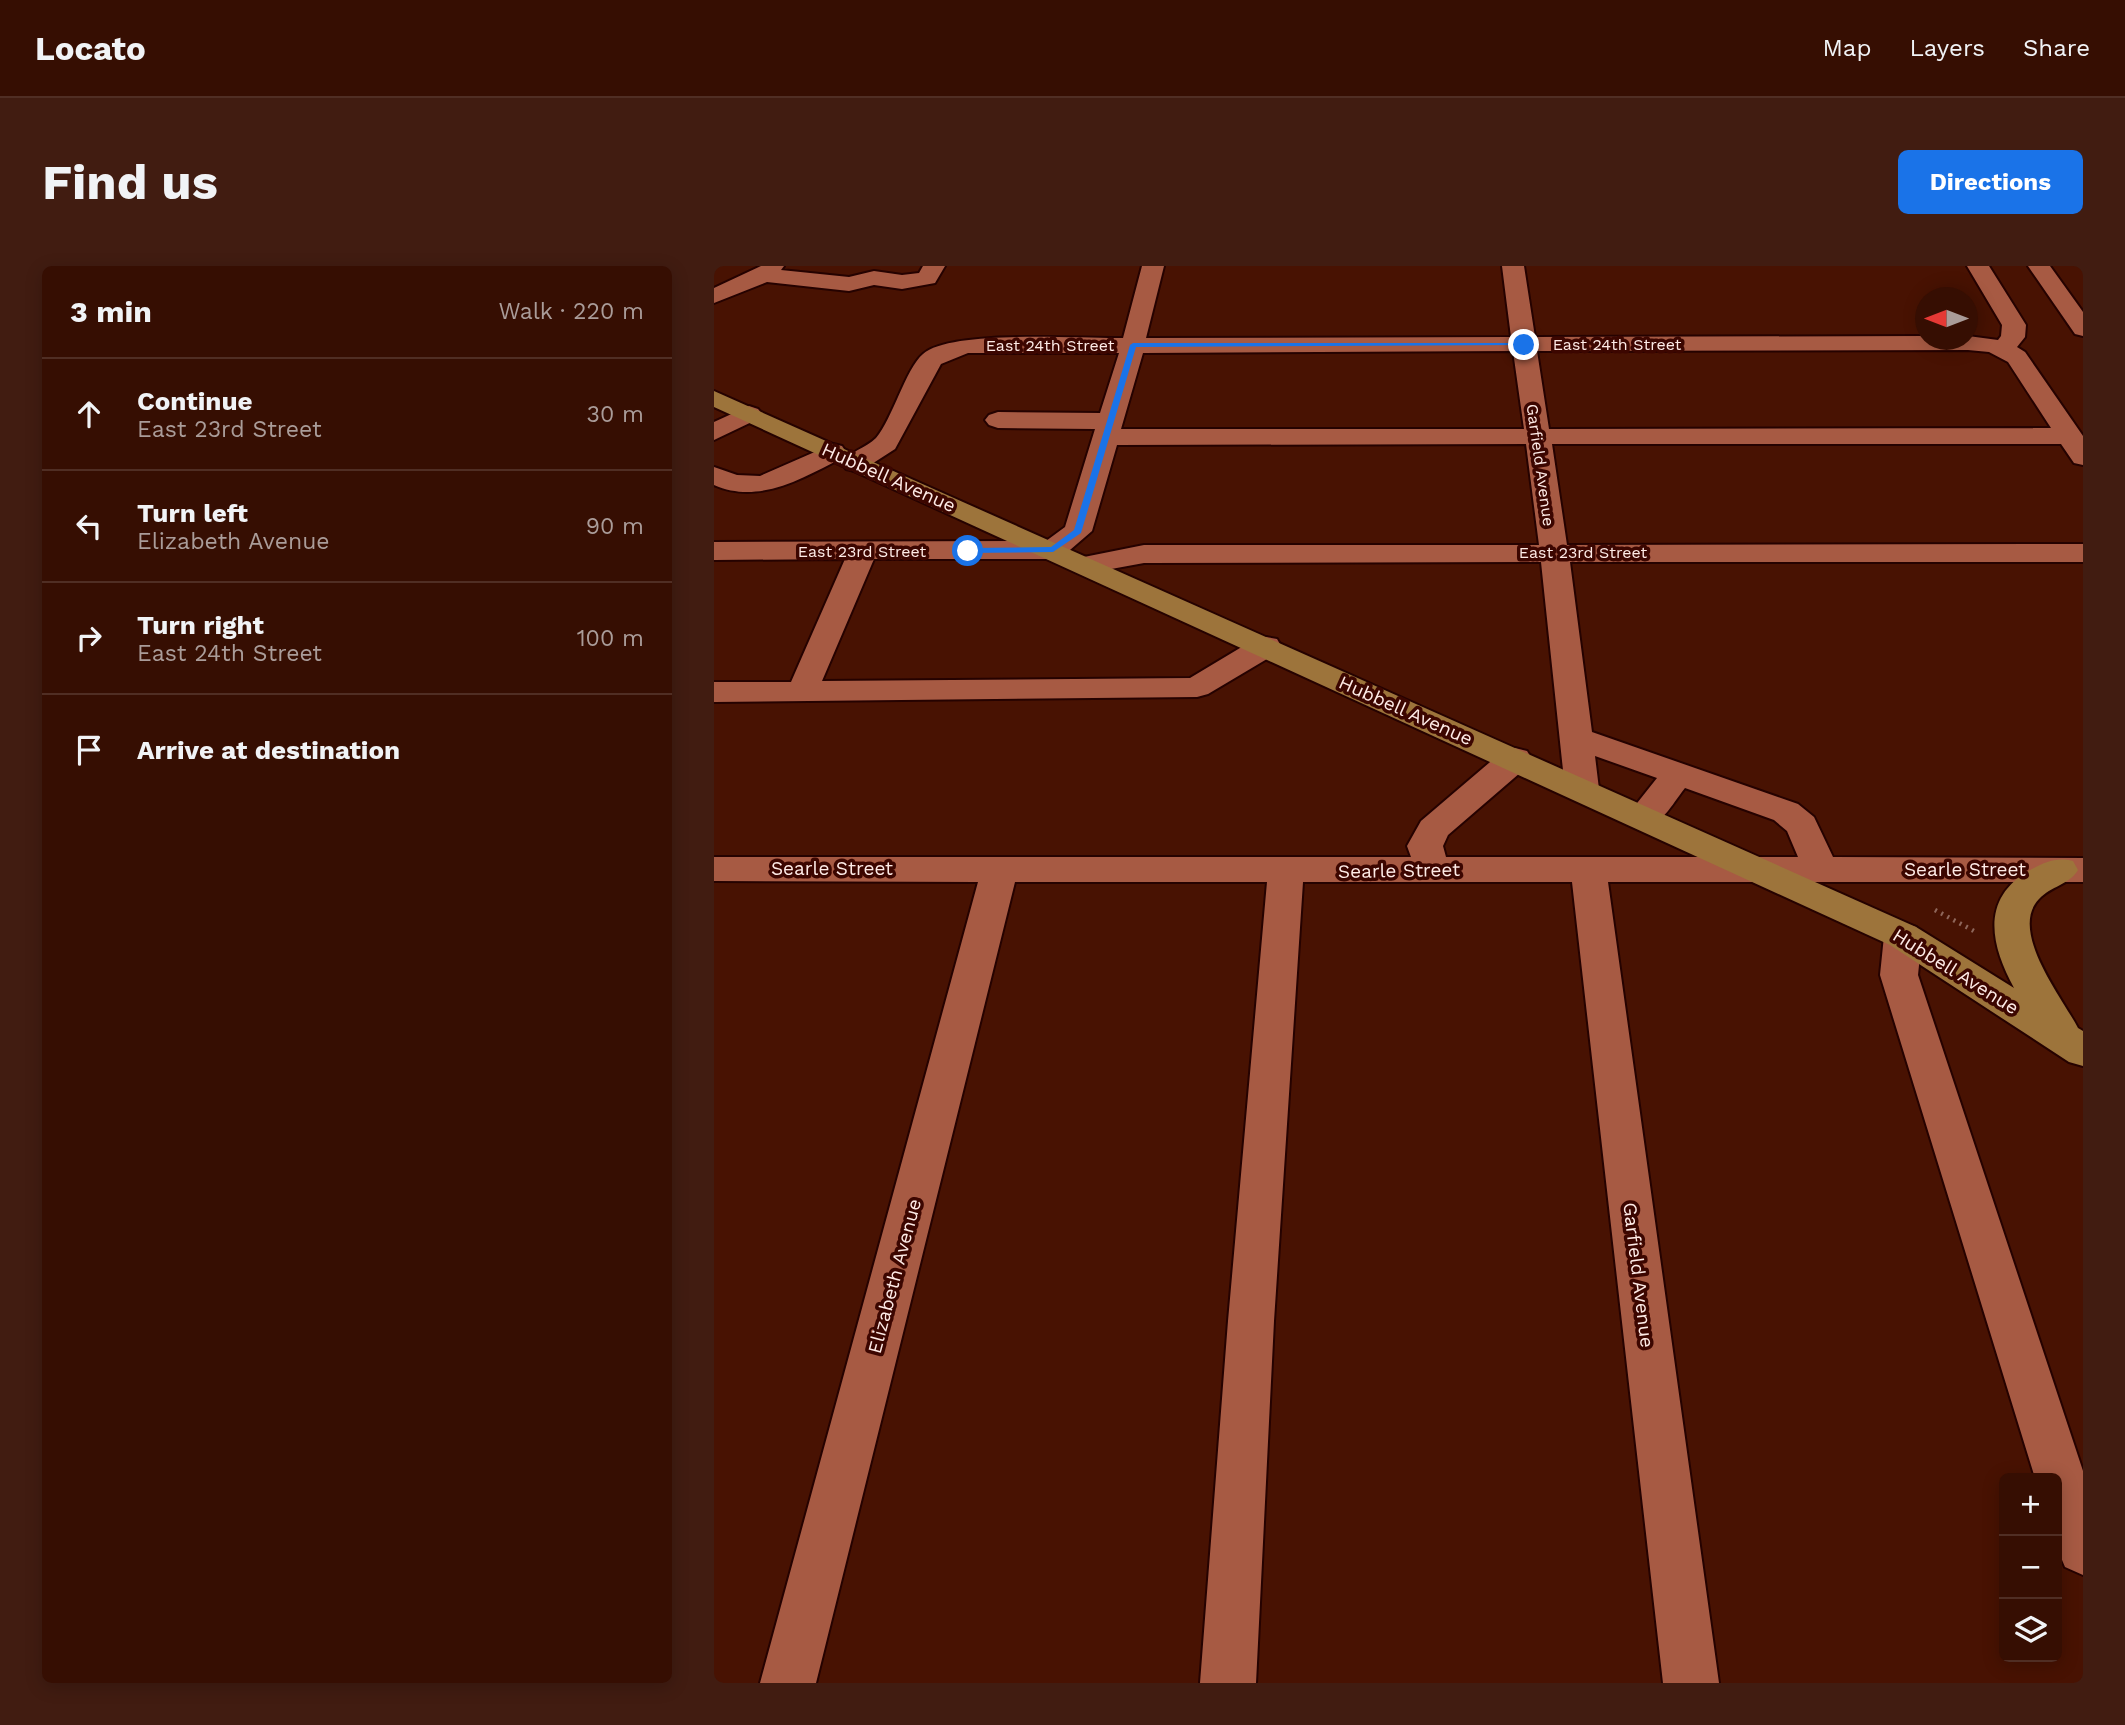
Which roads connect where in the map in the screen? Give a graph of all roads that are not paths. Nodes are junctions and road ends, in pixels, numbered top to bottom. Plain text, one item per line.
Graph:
1 (934, 266) edge
2 (1153, 266) edge
3 (1513, 266) edge
4 (1978, 266) edge
5 (2039, 266) edge
6 (768, 270) edge
7 (877, 272) edge
8 (714, 296) edge
9 (2083, 329) edge
10 (1133, 345) junction
11 (1524, 345) junction
12 (1998, 347) junction
13 (714, 398) edge
14 (749, 414) junction
15 (998, 420) dead end
16 (1108, 429) junction
17 (714, 432) edge
18 (1537, 438) junction
19 (2077, 446) edge
20 (844, 458) junction
21 (714, 475) edge
22 (1053, 550) junction
23 (714, 551) edge
24 (863, 551) junction
25 (1554, 552) junction
26 (2083, 553) edge
27 (1084, 565) junction
28 (1266, 646) junction
29 (714, 692) edge
30 (802, 692) junction
31 (1576, 738) junction
32 (1515, 759) junction
33 (1679, 774) junction
34 (1582, 789) junction
35 (1643, 817) junction
36 (1000, 868) junction
37 (1588, 868) junction
38 (1755, 868) junction
39 (1820, 868) junction
40 (714, 869) edge
41 (1432, 869) junction
42 (2071, 870) edge
43 (1286, 871) junction
44 (1916, 922) junction
45 (2075, 1046) edge
46 (2083, 1549) edge
47 (788, 1683) edge
48 (1228, 1683) edge
49 (1691, 1683) edge

1 - 7 street
2 - 10 street
3 - 11 street, Garfield Avenue
4 - 12 street
5 - 9 street
6 - 7 street
6 - 8 street
10 - 11 street, East 24th Street
10 - 16 street
10 - 20 street, East 24th Street
11 - 12 street, East 24th Street
11 - 18 street, Garfield Avenue
12 - 19 street
13 - 14 main road, Hubbell Avenue
14 - 17 street
14 - 20 main road, Hubbell Avenue
15 - 16 street
16 - 18 street
16 - 22 street
18 - 19 street
18 - 25 street, Garfield Avenue
20 - 21 street
20 - 22 main road, Hubbell Avenue
22 - 24 street, East 23rd Street
22 - 27 main road, Hubbell Avenue
23 - 24 street, East 23rd Street
24 - 30 street
25 - 26 street, East 23rd Street
25 - 27 street, East 23rd Street
25 - 31 street, Garfield Avenue
27 - 28 main road, Hubbell Avenue
28 - 30 street
28 - 32 main road, Hubbell Avenue
29 - 30 street
31 - 33 street
31 - 34 street, Garfield Avenue
32 - 34 main road, Hubbell Avenue
32 - 41 street
33 - 35 street
33 - 39 street
34 - 35 main road, Hubbell Avenue
35 - 38 main road, Hubbell Avenue
36 - 40 street, Searle Street
36 - 43 street, Searle Street
36 - 47 street, Elizabeth Avenue
37 - 38 street, Searle Street
37 - 41 street, Searle Street
37 - 49 street, Garfield Avenue
38 - 39 street, Searle Street
38 - 44 main road, Hubbell Avenue
39 - 42 street, Searle Street
41 - 43 street, Searle Street
42 - 45 main road
43 - 48 street
44 - 45 main road, Hubbell Avenue
44 - 46 street

